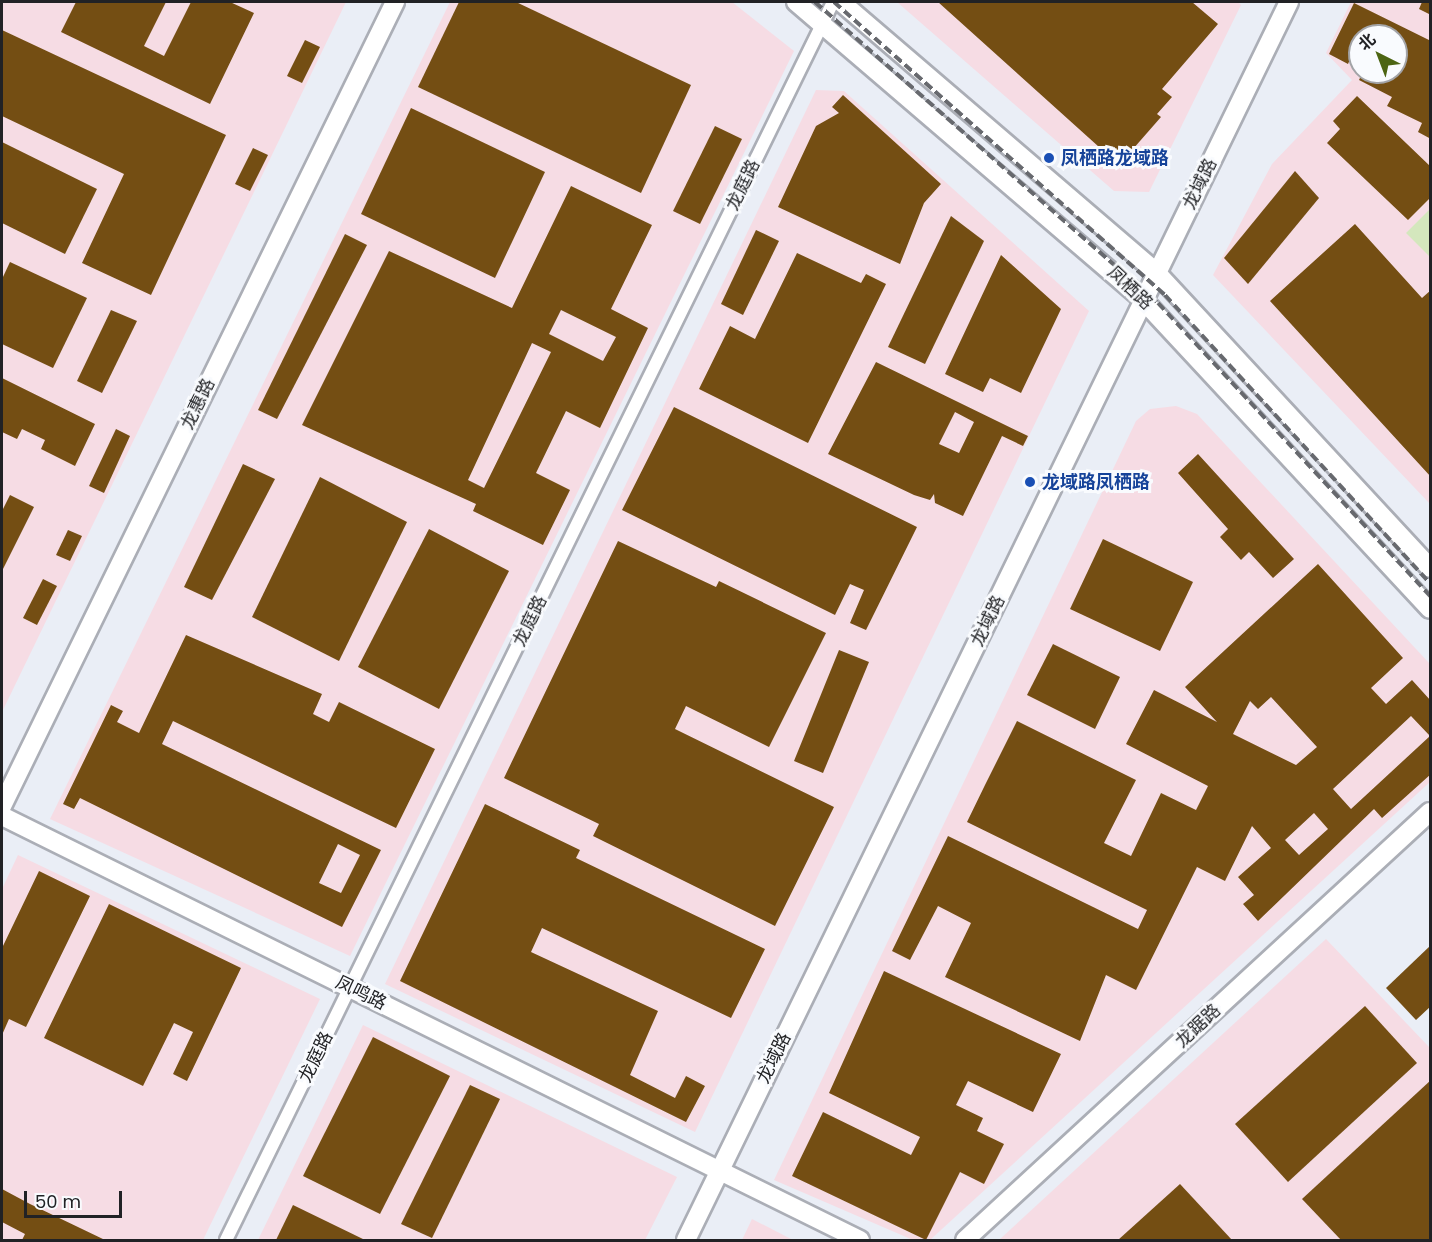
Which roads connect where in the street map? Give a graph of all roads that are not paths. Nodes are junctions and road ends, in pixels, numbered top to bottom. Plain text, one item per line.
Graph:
1 (395, 2) edge
2 (796, 2) edge
3 (833, 2) edge
4 (841, 2) edge
5 (1289, 2) edge
6 (822, 24) junction
7 (1111, 233) junction
8 (1091, 252) junction
9 (1156, 273) junction
10 (1142, 299) junction
11 (1202, 321) junction
12 (1184, 341) junction
13 (1431, 568) edge
14 (1431, 609) edge
15 (2, 806) edge
16 (1431, 812) edge
17 (2, 816) edge
18 (350, 988) junction
19 (720, 1170) junction
20 (226, 1240) edge
21 (686, 1240) edge
22 (860, 1240) edge
23 (965, 1240) edge

1 - 15 street, 龙惠路
2 - 6 street, 凤栖路
3 - 6 street, 龙庭路
4 - 7 street, 凤栖路
5 - 9 street, 龙域路
6 - 8 street, 凤栖路
6 - 18 street, 龙庭路
7 - 8 street
7 - 9 street, 凤栖路
8 - 10 street, 凤栖路
9 - 10 street, 龙域路
9 - 11 street, 凤栖路
10 - 12 street, 凤栖路
10 - 19 street, 龙域路
11 - 12 street
11 - 13 street, 凤栖路
12 - 14 street, 凤栖路
16 - 23 street, 龙踞路
17 - 18 street, 凤鸣路
18 - 19 street, 凤鸣路
18 - 20 street, 龙庭路
19 - 21 street, 龙域路
19 - 22 street

